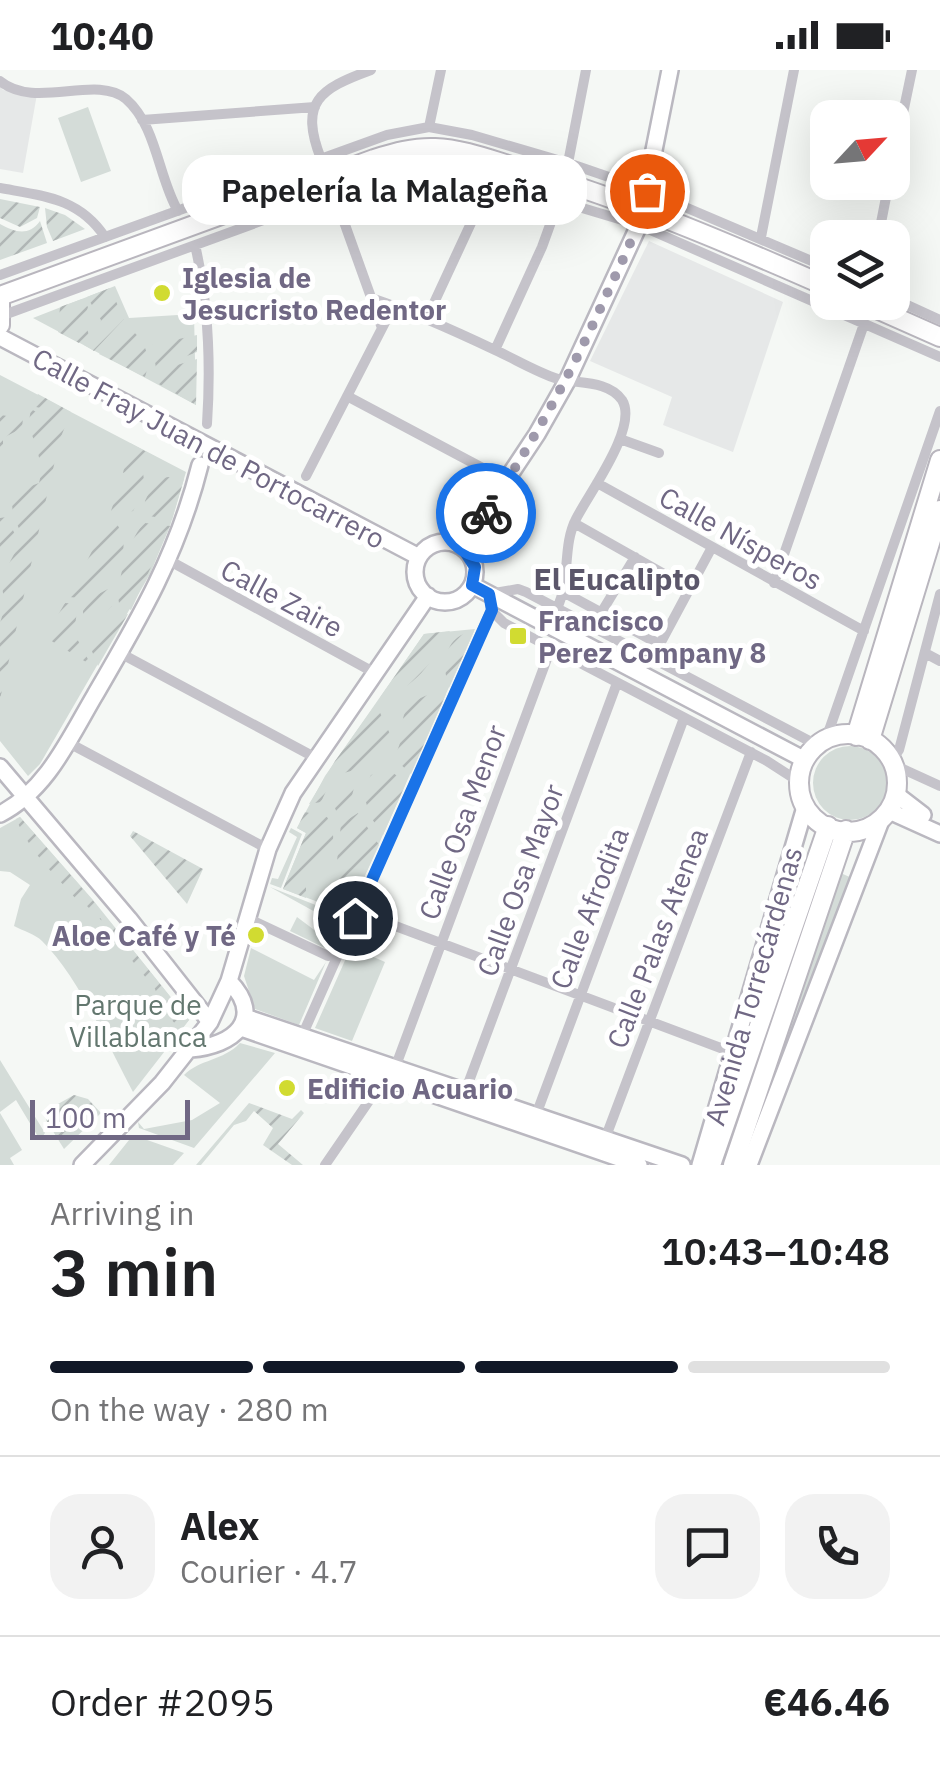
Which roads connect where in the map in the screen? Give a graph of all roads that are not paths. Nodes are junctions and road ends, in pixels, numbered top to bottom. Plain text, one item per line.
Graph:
1 (371, 70) edge
2 (441, 70) edge
3 (586, 70) edge
4 (670, 70) edge
5 (794, 70) edge
6 (912, 70) edge
7 (0, 82) edge
8 (906, 100) edge
9 (315, 106) junction
10 (142, 120) junction
11 (429, 127) junction
12 (322, 158) junction
13 (568, 163) junction
14 (491, 180) junction
15 (0, 188) edge
16 (334, 194) junction
17 (560, 200) junction
18 (643, 208) junction
19 (178, 211) junction
20 (104, 237) junction
21 (761, 238) junction
22 (195, 245) junction
23 (810, 260) edge
24 (0, 275) edge
25 (810, 280) edge
26 (374, 298) junction
27 (394, 306) junction
28 (910, 306) edge
29 (0, 310) edge
30 (427, 318) junction
31 (900, 320) edge
32 (940, 320) edge
33 (864, 324) junction
34 (383, 328) junction
35 (0, 337) edge
36 (940, 338) edge
37 (495, 350) junction
38 (940, 357) edge
39 (568, 381) junction
40 (347, 396) junction
41 (940, 411) edge
42 (206, 424) dead end
43 (620, 439) junction
44 (659, 453) dead end
45 (940, 460) edge
46 (200, 465) dead end
47 (306, 476) dead end
48 (507, 482) junction
49 (597, 482) junction
50 (940, 510) edge
51 (574, 523) junction
52 (462, 547) junction
53 (711, 549) junction
54 (634, 557) junction
55 (419, 558) junction
56 (170, 561) junction
57 (774, 583) junction
58 (472, 585) junction
59 (689, 588) junction
60 (565, 593) junction
61 (940, 594) edge
62 (428, 596) junction
63 (490, 602) junction
64 (558, 608) junction
65 (601, 612) junction
66 (864, 631) junction
67 (658, 644) junction
68 (550, 648) junction
69 (120, 653) junction
70 (925, 653) junction
71 (653, 657) junction
72 (940, 661) edge
73 (374, 672) junction
74 (617, 683) junction
75 (684, 718) junction
76 (863, 738) junction
77 (67, 742) junction
78 (816, 748) junction
79 (750, 752) junction
80 (316, 758) junction
81 (893, 762) junction
82 (0, 768) edge
83 (798, 781) junction
84 (940, 786) edge
85 (24, 797) junction
86 (805, 807) junction
87 (889, 808) junction
88 (0, 814) edge
89 (940, 824) edge
90 (828, 826) junction
91 (846, 830) junction
92 (940, 834) edge
93 (268, 849) junction
94 (358, 912) junction
95 (246, 918) junction
96 (441, 944) junction
97 (328, 956) dead end
98 (512, 969) junction
99 (229, 981) junction
100 (580, 996) junction
101 (650, 1020) junction
102 (210, 1022) junction
103 (243, 1023) junction
104 (302, 1036) junction
105 (191, 1049) junction
106 (734, 1054) junction
107 (390, 1073) junction
108 (465, 1092) junction
109 (536, 1115) junction
110 (605, 1139) junction
111 (677, 1164) edge
112 (82, 1165) edge
113 (325, 1165) edge
114 (639, 1165) edge
115 (700, 1165) edge
116 (711, 1165) edge
117 (733, 1165) edge
118 (749, 1165) edge

1 - 9 street
2 - 11 street
3 - 13 street
4 - 18 street
5 - 21 street
6 - 8 street
7 - 10 street
9 - 10 street
9 - 12 street
10 - 19 street
11 - 12 street
11 - 13 street
12 - 19 street
13 - 18 street
14 - 16 street
14 - 17 street
14 - 30 street
15 - 20 street
16 - 22 street
16 - 26 street
17 - 18 street
17 - 37 street
18 - 21 street
18 - 25 main road
18 - 29 main road
18 - 33 street
18 - 39 street
19 - 20 street
20 - 24 street
21 - 23 street
22 - 29 street
22 - 42 street
26 - 27 street
26 - 34 street
27 - 30 street
27 - 34 street
28 - 32 street
30 - 37 street
31 - 36 main road
33 - 38 street
33 - 57 street
34 - 40 street
35 - 55 street, Calle Fray Juan de Portocarrero
37 - 39 street
39 - 43 street
39 - 48 street
40 - 47 street
40 - 48 street
41 - 66 street
43 - 44 street
43 - 49 street
45 - 76 main road
46 - 56 street
48 - 52 street
49 - 51 street
49 - 53 street, Calle Nísperos
50 - 76 main road
51 - 54 street
51 - 60 street
52 - 55 street
52 - 58 street
53 - 57 street, Calle Nísperos
53 - 59 street
54 - 59 street
54 - 65 street
55 - 62 street
56 - 69 street
56 - 73 street, Calle Zaire
57 - 66 street, Calle Nísperos
58 - 62 street
58 - 63 street
59 - 67 street
60 - 64 street
60 - 65 street
61 - 70 street
62 - 73 street
63 - 64 street
63 - 68 street
63 - 78 street
63 - 94 street
64 - 71 street
65 - 67 street
66 - 78 street
67 - 71 street
68 - 74 street
68 - 96 street, Calle Osa Menor
69 - 77 street
69 - 80 street
70 - 72 street
70 - 81 street
71 - 78 street
73 - 80 street
74 - 75 street
74 - 98 street, Calle Osa Mayor
75 - 79 street
75 - 100 street, Calle Afrodita
76 - 78 main road
76 - 81 main road
77 - 85 street
77 - 93 street
78 - 83 main road
79 - 83 street
79 - 101 street, Calle Palas Atenea
80 - 93 street
81 - 84 street
81 - 87 main road
82 - 85 street
83 - 86 main road
85 - 88 street
85 - 102 street
86 - 90 main road
86 - 106 street, Avenida Torrecárdenas
87 - 89 street
87 - 91 main road
87 - 92 street
87 - 118 street, Avenida Torrecárdenas
90 - 91 main road
90 - 116 main road, Avenida Torrecárdenas
91 - 117 main road, Avenida Torrecárdenas
93 - 95 street
94 - 96 street
94 - 104 street
95 - 97 street
95 - 99 street
96 - 98 street
96 - 107 street, Calle Osa Menor
98 - 100 street
98 - 108 street, Calle Osa Mayor
99 - 102 street
99 - 103 street
100 - 101 street
100 - 109 street, Calle Afrodita
101 - 106 street
101 - 110 street, Calle Palas Atenea
102 - 105 street
103 - 104 street
103 - 105 street
103 - 107 street
104 - 107 street
105 - 112 street
106 - 115 street, Avenida Torrecárdenas
107 - 108 street
107 - 113 street, Calle Osa Menor
107 - 114 street
108 - 109 street
109 - 110 street
110 - 111 street

